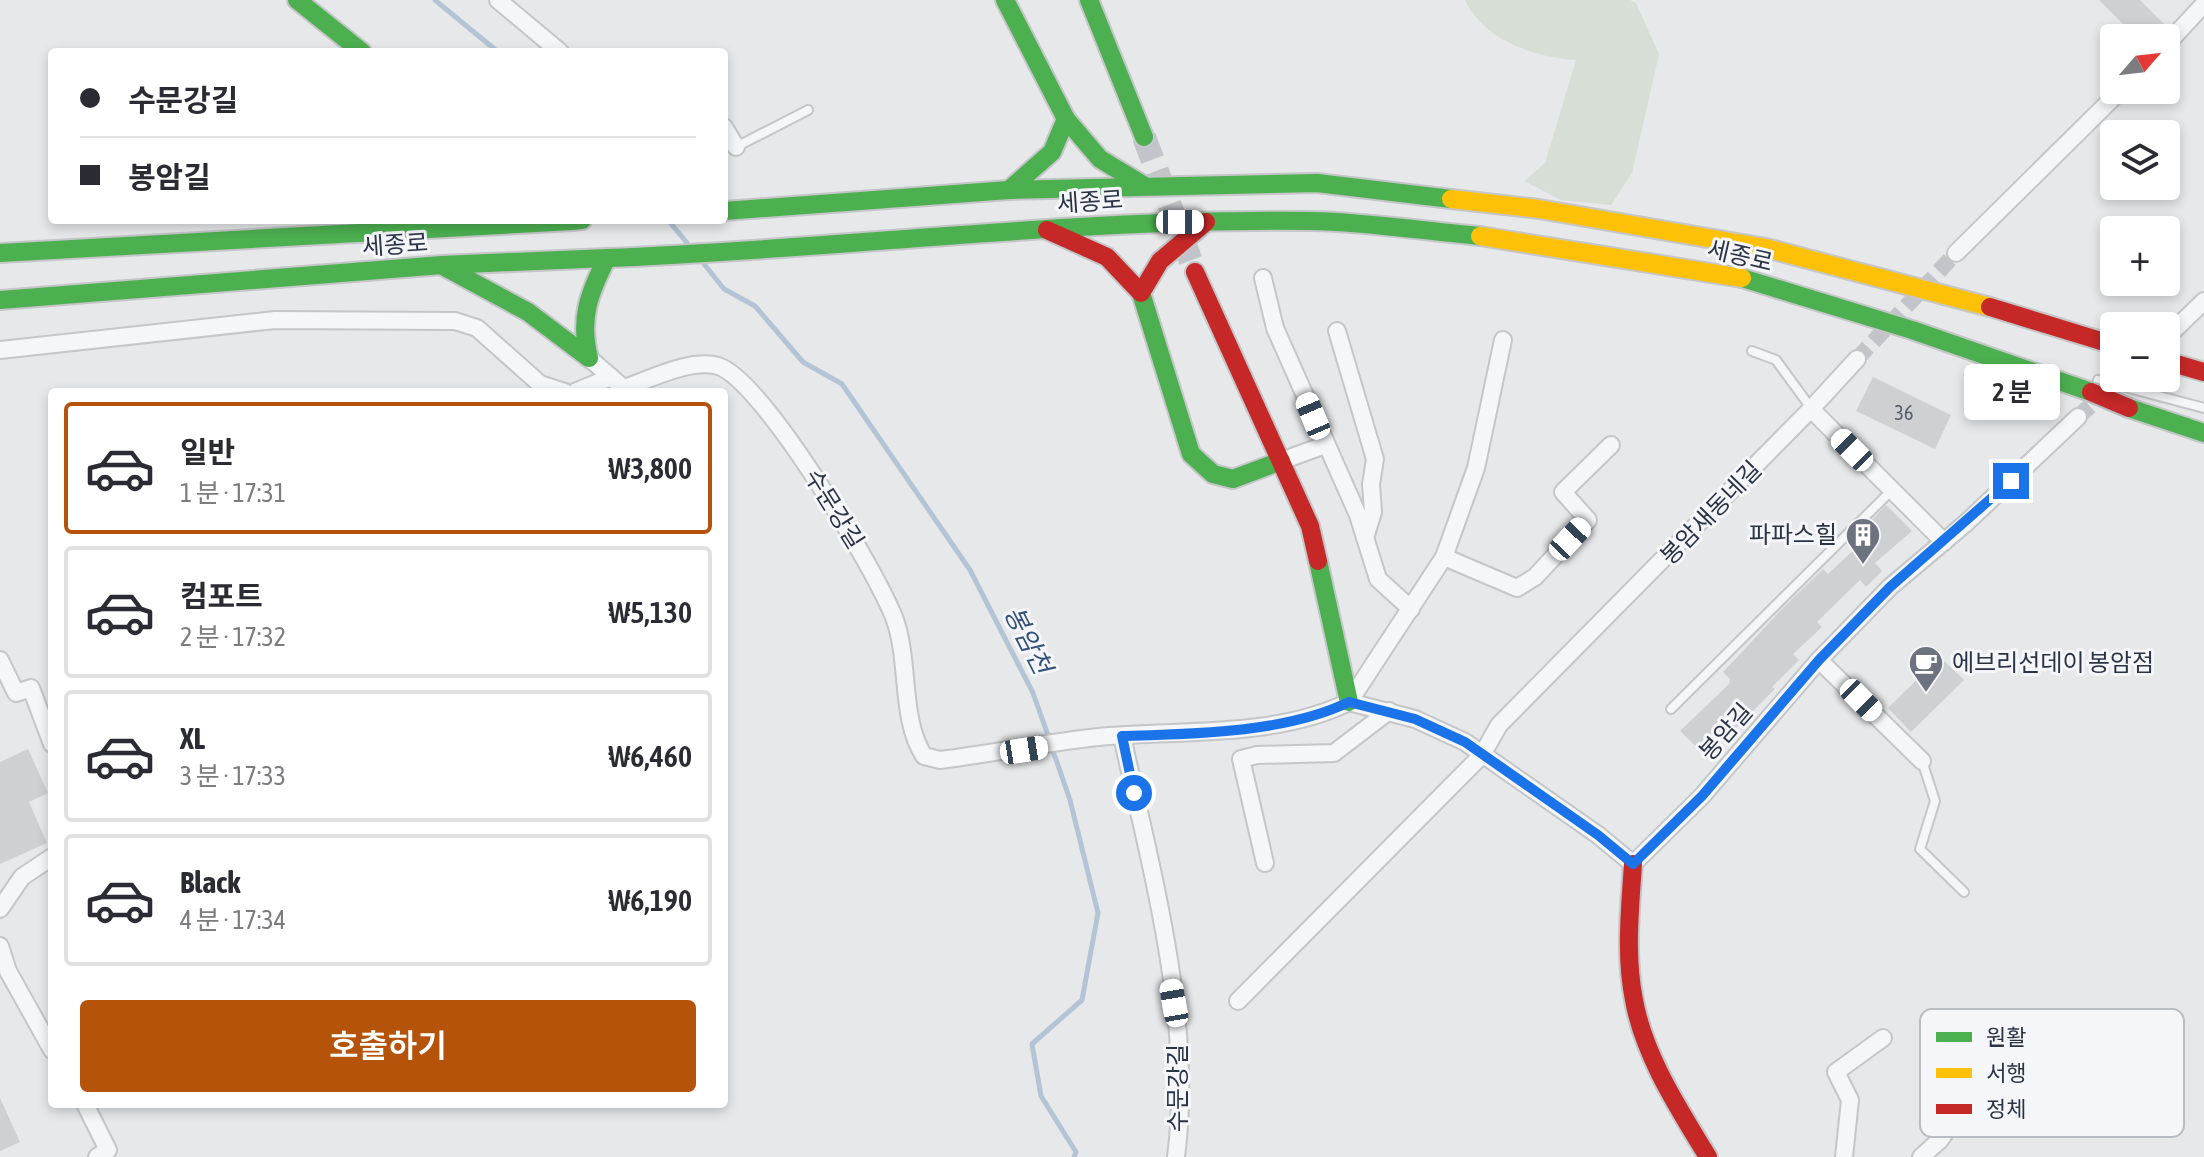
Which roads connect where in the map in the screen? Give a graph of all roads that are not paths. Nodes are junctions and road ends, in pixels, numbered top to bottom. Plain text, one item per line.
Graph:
1 (297, 0) edge
2 (498, 0) edge
3 (1005, 0) edge
4 (1089, 0) edge
5 (2204, 4) edge
6 (2180, 30) edge
7 (357, 48) edge
8 (555, 48) edge
9 (2107, 104) edge
10 (808, 110) dead end
11 (1066, 119) junction
12 (728, 134) edge
13 (1144, 137) tunnel mouth
14 (736, 147) joint
15 (1143, 185) junction
16 (1009, 190) junction
17 (728, 211) edge
18 (1206, 222) junction
19 (519, 224) edge
20 (1045, 229) junction
21 (113, 247) junction
22 (0, 253) edge
23 (1956, 253) tunnel mouth
24 (607, 258) junction
25 (0, 264) edge
26 (442, 265) junction
27 (1195, 272) tunnel mouth
28 (1263, 278) dead end
29 (1141, 293) junction
30 (0, 300) edge
31 (2204, 301) edge
32 (2180, 324) edge
33 (1912, 330) junction
34 (1337, 331) dead end
35 (1503, 340) dead end
36 (2100, 341) edge
37 (0, 350) edge
38 (1752, 351) dead end
39 (589, 358) junction
40 (1857, 359) tunnel mouth
41 (2180, 364) edge
42 (2066, 371) dead end
43 (2204, 372) edge
44 (2081, 375) dead end
45 (621, 385) edge
46 (552, 388) edge
47 (2204, 408) edge
48 (1811, 409) junction
49 (2078, 417) tunnel mouth
50 (2204, 433) edge
51 (1325, 445) junction
52 (1611, 445) dead end
53 (1281, 461) junction
54 (1892, 490) junction
55 (1364, 540) junction
56 (1944, 542) junction
57 (1444, 557) junction
58 (1411, 609) junction
59 (0, 660) edge
60 (1819, 660) junction
61 (1349, 702) junction
62 (1671, 709) dead end
63 (1389, 711) junction
64 (48, 733) edge
65 (1115, 736) junction
66 (1482, 755) junction
67 (1922, 761) joint
68 (48, 860) edge
69 (1265, 863) dead end
70 (1633, 864) junction
71 (1964, 892) dead end
72 (0, 909) edge
73 (0, 946) edge
74 (1238, 1001) dead end
75 (1883, 1038) dead end
76 (48, 1043) edge
77 (87, 1108) edge
78 (1942, 1137) edge
79 (97, 1157) edge
80 (1176, 1157) edge
81 (1708, 1157) edge
82 (1844, 1157) edge
83 (1921, 1157) edge

1 - 7 main road
2 - 8 street
3 - 11 main road
4 - 13 main road
5 - 6 street
9 - 23 street
10 - 14 lane
11 - 15 main road
11 - 16 main road
12 - 14 street
15 - 16 main road, 세종로
15 - 36 main road, 세종로
16 - 17 main road, 세종로
18 - 20 main road, 세종로
18 - 29 main road
18 - 33 main road, 세종로
19 - 21 main road, 세종로
20 - 24 main road, 세종로
20 - 29 main road
21 - 22 main road, 세종로
21 - 25 lane
24 - 26 main road, 세종로
24 - 39 main road
26 - 30 main road, 세종로
26 - 39 main road
27 - 53 main road
28 - 51 street
29 - 53 main road
31 - 32 street
33 - 42 lane
33 - 50 main road, 세종로, bridge
34 - 55 street
35 - 57 street
37 - 46 street
38 - 48 lane
39 - 45 street
40 - 48 street, 봉암새동네길
41 - 43 main road
44 - 47 lane
45 - 65 street, 수문강길
48 - 54 street
48 - 66 street, 봉암새동네길
49 - 56 street, 봉암길
51 - 53 street
51 - 55 street
52 - 57 street
53 - 61 main road
54 - 56 street
54 - 62 lane
55 - 58 street
56 - 60 street, 봉암길
57 - 58 street
58 - 61 street
59 - 64 street
60 - 67 street
60 - 70 street, 봉암길
61 - 63 street
61 - 65 street
63 - 66 street
63 - 69 street
65 - 80 street, 수문강길
66 - 70 street
66 - 74 street, 봉암새동네길
67 - 71 lane
68 - 72 street
70 - 81 main road
73 - 76 street
75 - 82 street
77 - 79 street
78 - 83 street

